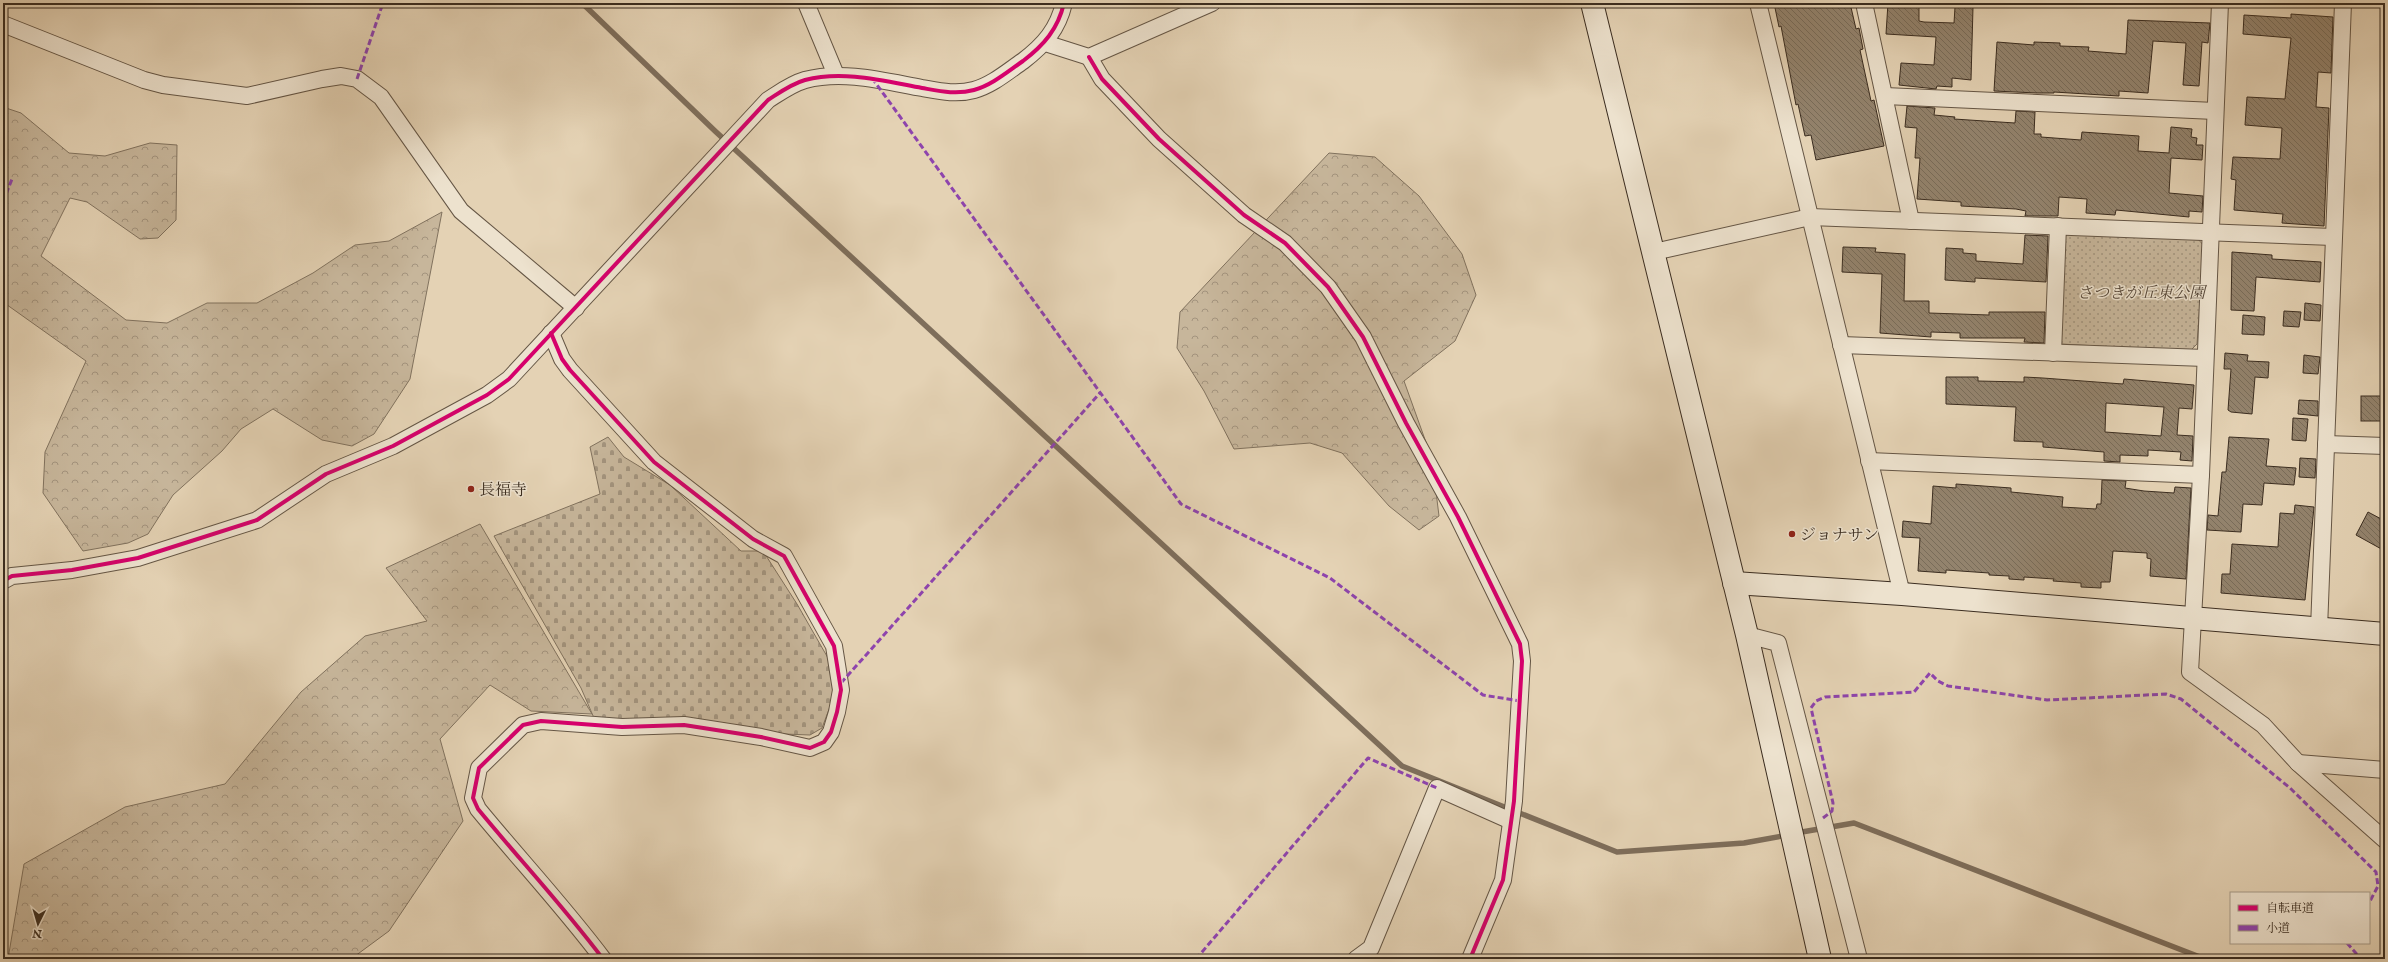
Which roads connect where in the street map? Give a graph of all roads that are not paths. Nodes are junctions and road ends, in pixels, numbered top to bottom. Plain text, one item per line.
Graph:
1 (806, 3) edge
2 (1064, 3) edge
3 (1212, 3) edge
4 (1592, 3) edge
5 (1758, 3) edge
6 (1864, 3) edge
7 (2220, 3) edge
8 (2343, 3) edge
9 (3, 24) edge
10 (1045, 43) junction
11 (1089, 57) junction
12 (836, 75) junction
13 (1885, 96) junction
14 (2215, 111) junction
15 (1810, 217) junction
16 (1911, 220) junction
17 (2058, 226) junction
18 (2210, 232) junction
19 (2333, 238) junction
20 (1654, 252) junction
21 (576, 308) junction
22 (551, 333) junction
23 (1841, 345) junction
24 (2052, 353) junction
25 (2205, 358) junction
26 (2326, 444) junction
27 (2385, 446) edge
28 (1869, 461) junction
29 (2201, 474) junction
30 (3, 581) edge
31 (1734, 583) junction
32 (1902, 594) junction
33 (2194, 618) junction
34 (2319, 628) junction
35 (2385, 634) edge
36 (1746, 636) junction
37 (2298, 763) junction
38 (2385, 770) edge
39 (1511, 821) junction
40 (2385, 840) edge
41 (1816, 957) edge
42 (603, 959) edge
43 (1356, 959) edge
44 (1470, 959) edge
45 (1859, 959) edge

1 - 12 street
2 - 10 street
3 - 11 street
4 - 20 street
5 - 15 street
6 - 13 street
7 - 14 street
8 - 19 street
9 - 21 street
10 - 11 street
10 - 12 street
11 - 39 street
12 - 21 street
13 - 14 street
13 - 16 street
14 - 18 street
15 - 16 street
15 - 20 street
15 - 23 street
16 - 17 street
17 - 18 street
17 - 24 street
18 - 19 street
18 - 25 street
19 - 26 street
20 - 31 street
21 - 22 street
22 - 30 street
22 - 42 street
23 - 24 street
23 - 28 street
24 - 25 street
25 - 29 street
26 - 27 street
26 - 34 street
28 - 29 street
28 - 32 street
29 - 33 street
31 - 32 street
31 - 36 street
32 - 33 street
33 - 34 street
33 - 37 street
34 - 35 street
36 - 41 street
36 - 45 street
37 - 38 street
37 - 40 street
39 - 43 street
39 - 44 street

